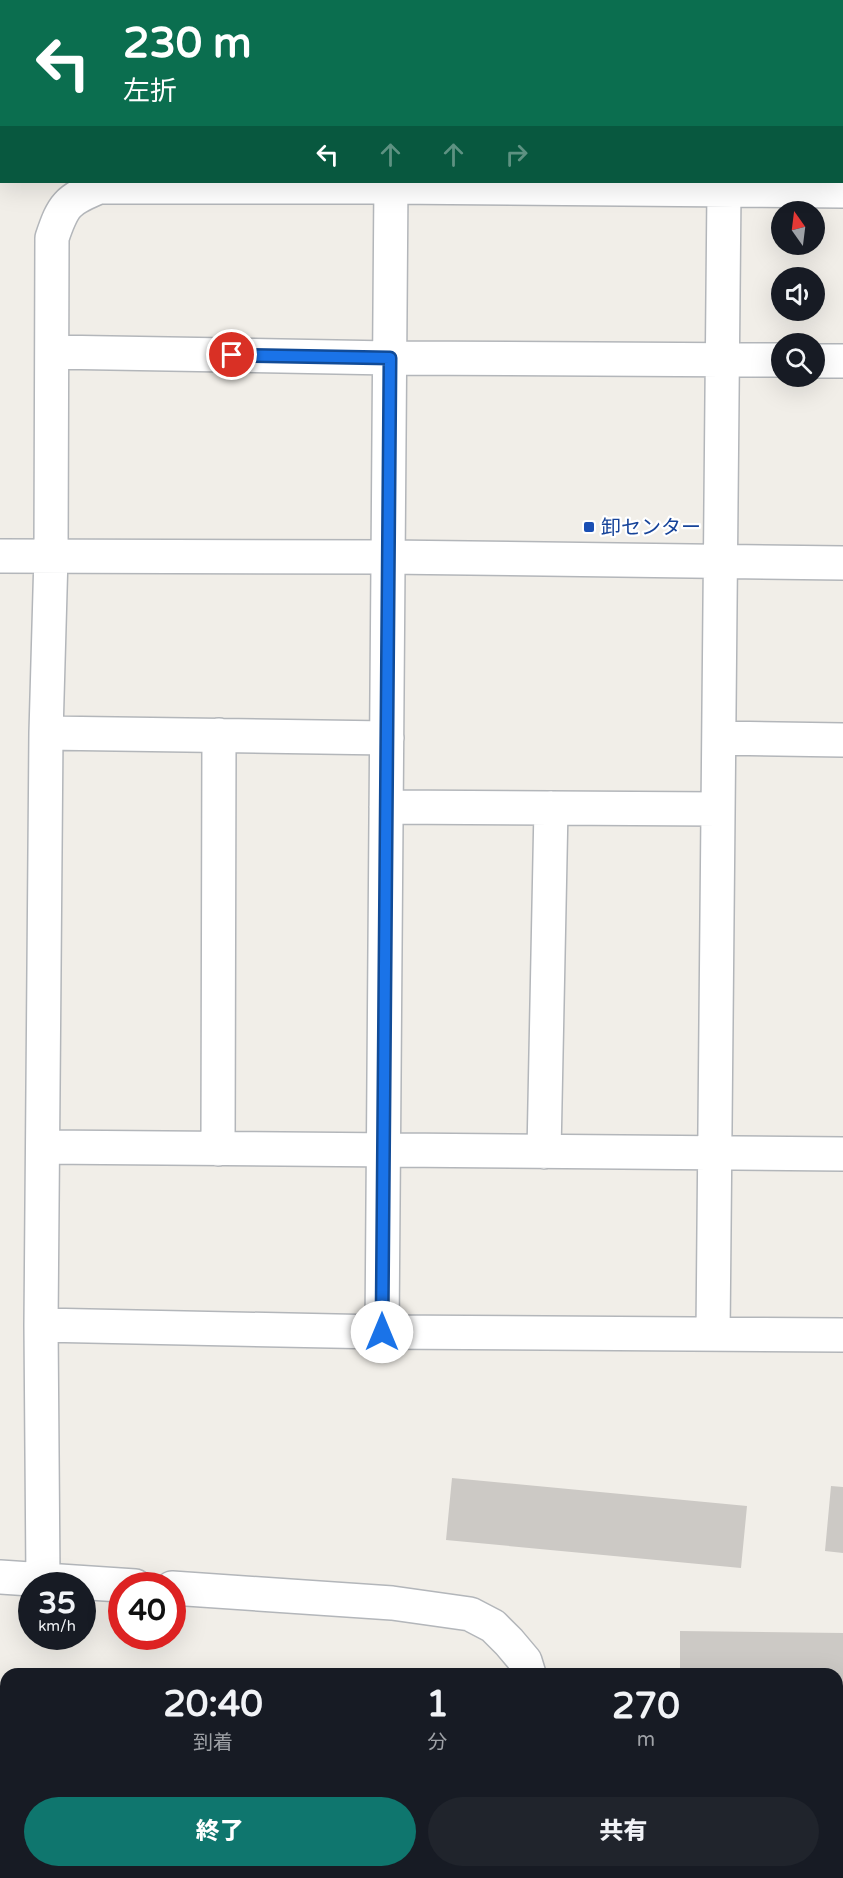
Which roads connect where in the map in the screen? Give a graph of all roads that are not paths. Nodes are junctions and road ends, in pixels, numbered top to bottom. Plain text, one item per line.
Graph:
1 (391, 184) edge
2 (724, 190) junction
3 (843, 191) edge
4 (52, 352) junction
5 (390, 358) junction
6 (722, 360) junction
7 (771, 360) edge
8 (825, 361) edge
9 (843, 361) edge
10 (0, 556) edge
11 (51, 556) junction
12 (388, 557) junction
13 (720, 561) junction
14 (843, 563) edge
15 (46, 733) junction
16 (219, 735) junction
17 (387, 738) junction
18 (718, 738) junction
19 (843, 740) edge
20 (386, 807) junction
21 (551, 808) junction
22 (718, 809) junction
23 (43, 1148) junction
24 (218, 1149) junction
25 (384, 1150) junction
26 (544, 1152) junction
27 (715, 1153) junction
28 (843, 1154) edge
29 (41, 1325) junction
30 (382, 1332) junction
31 (713, 1334) junction
32 (843, 1335) edge
33 (43, 1572) edge
34 (0, 1577) edge
35 (18, 1578) edge
36 (186, 1589) edge
37 (527, 1668) edge

1 - 2 street
1 - 4 street
1 - 5 street
2 - 3 street
2 - 6 street
4 - 5 street
4 - 11 street
5 - 6 street
5 - 12 street
6 - 7 street
6 - 13 street
8 - 9 street
10 - 11 street
11 - 12 street
11 - 15 street
12 - 13 street
12 - 17 street
13 - 14 street
13 - 18 street
15 - 16 street
15 - 23 street
16 - 17 street
16 - 24 street
17 - 20 street
18 - 19 street
18 - 22 street
20 - 21 street
20 - 25 street
21 - 22 street
21 - 26 street
22 - 27 street
23 - 24 street
23 - 29 street
24 - 25 street
25 - 26 street
25 - 30 street
26 - 27 street
27 - 28 street
27 - 31 street
29 - 30 street
29 - 33 street
30 - 31 street
31 - 32 street
34 - 35 street
36 - 37 street

